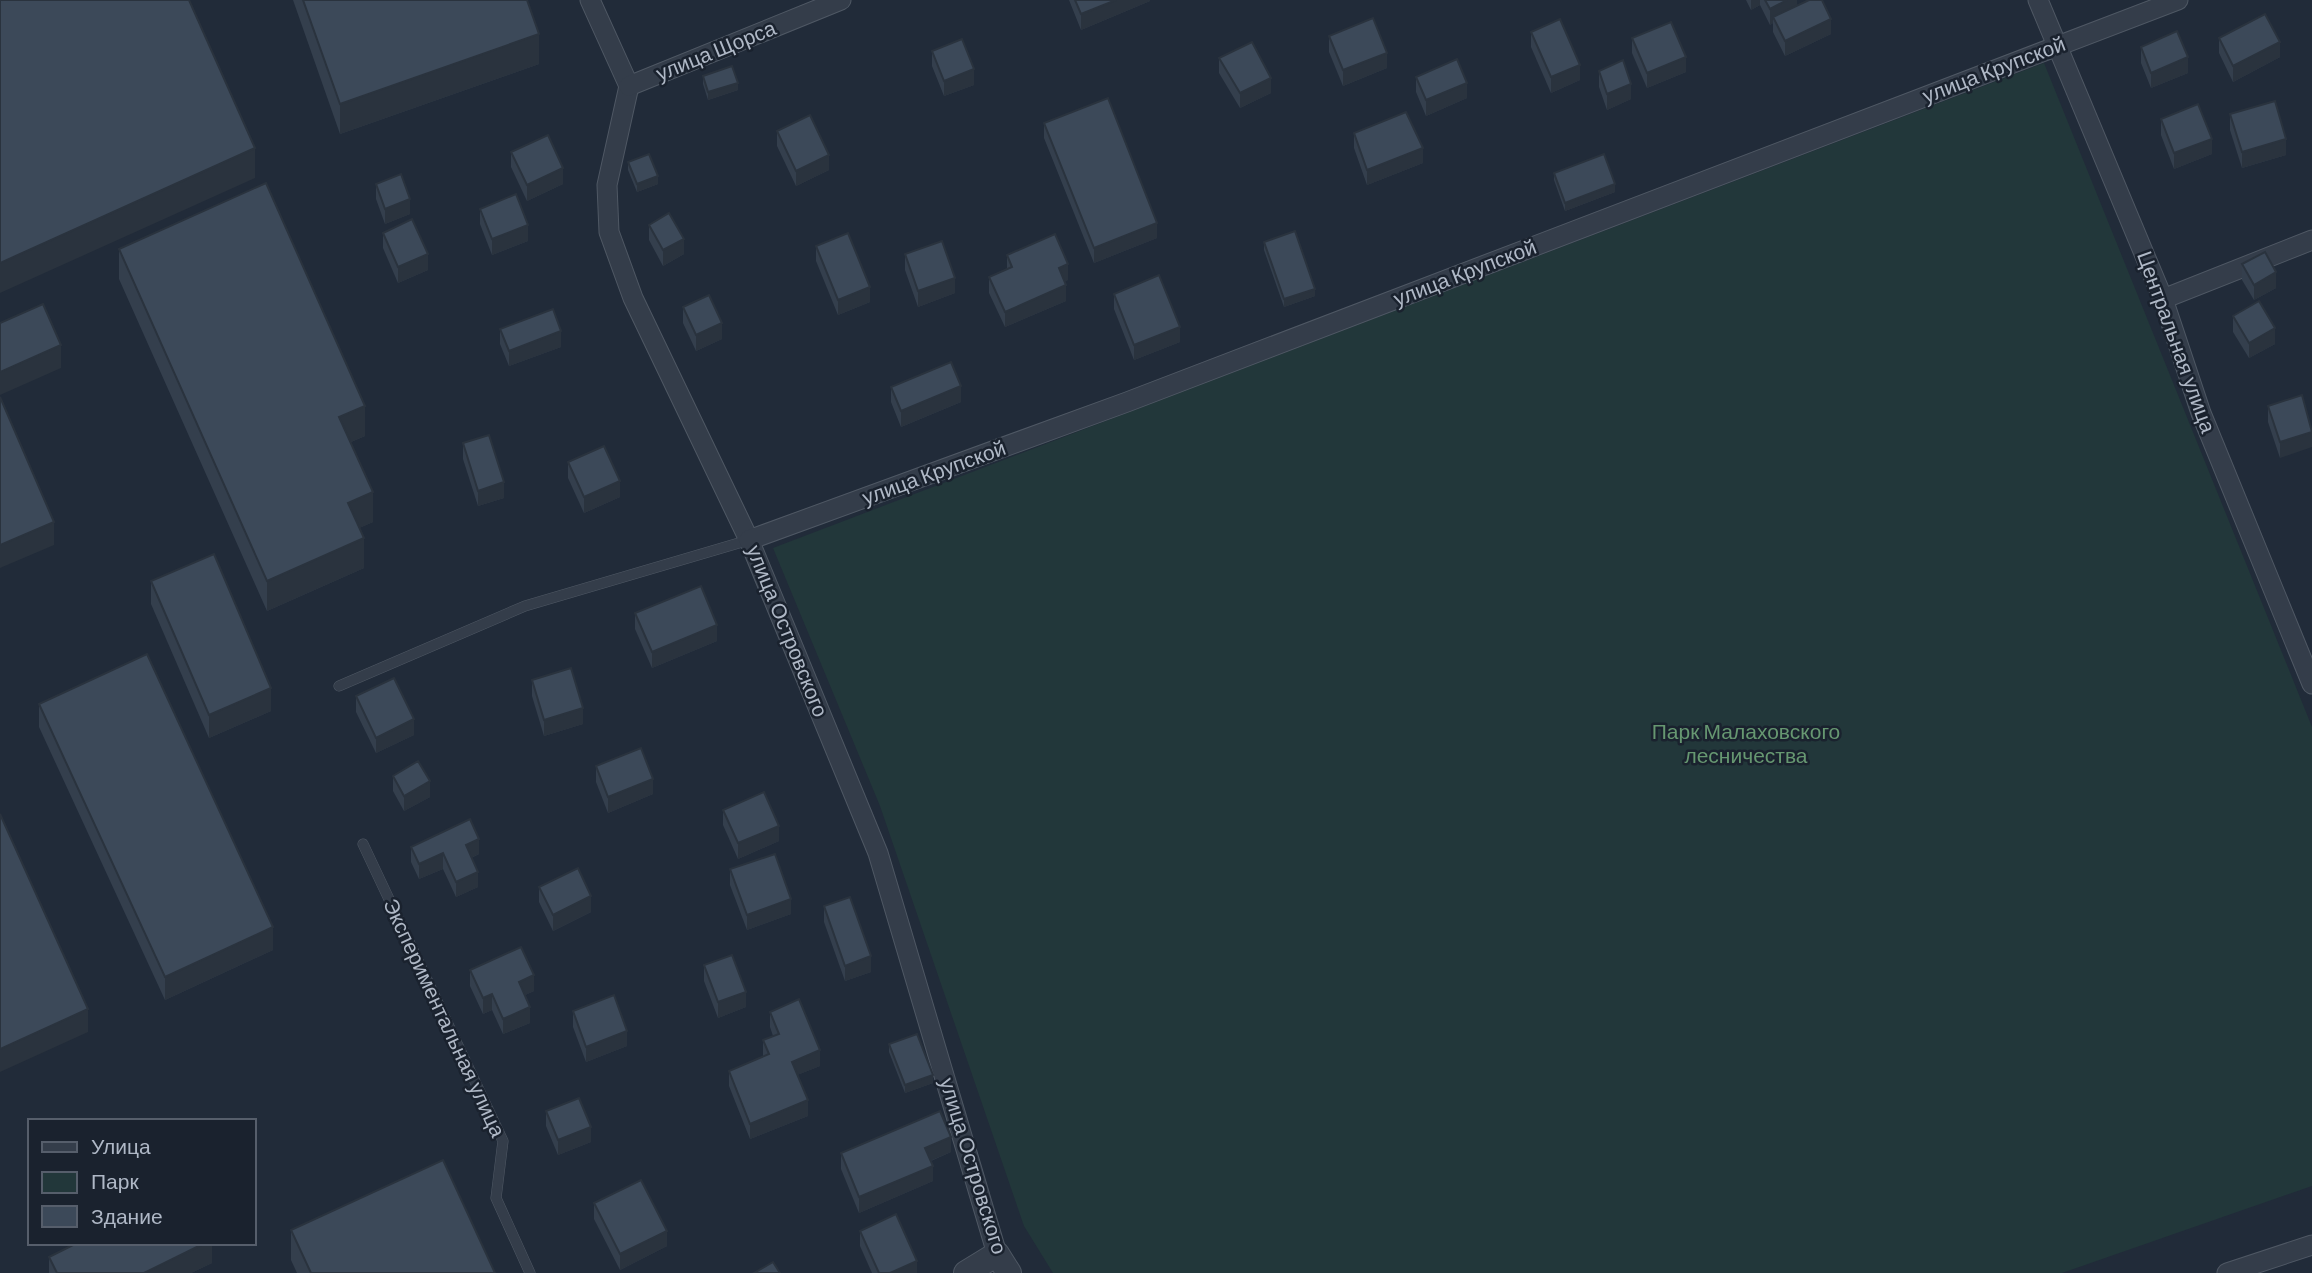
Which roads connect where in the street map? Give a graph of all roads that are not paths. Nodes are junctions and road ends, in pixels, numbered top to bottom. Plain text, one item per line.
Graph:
1 (590, 0) edge
2 (841, 0) edge
3 (2038, 0) edge
4 (2178, 0) edge
5 (2055, 47) junction
6 (629, 86) junction
7 (2312, 240) edge
8 (2163, 299) junction
9 (750, 540) junction
10 (2312, 684) edge
11 (339, 686) dead end
12 (363, 844) dead end
13 (2312, 1245) edge
14 (1003, 1264) edge
15 (530, 1273) edge
16 (966, 1273) edge
17 (2227, 1273) edge

1 - 6 street
2 - 6 street, улица Щорса
3 - 5 street, Центральная улица
4 - 5 street, улица Крупской
5 - 8 street, Центральная улица
5 - 9 street, улица Крупской
6 - 9 street, улица Островского
7 - 8 street
8 - 10 street, Центральная улица
9 - 11 lane
9 - 14 street, улица Островского
12 - 15 lane, Экспериментальная улица
13 - 17 street
14 - 16 street

